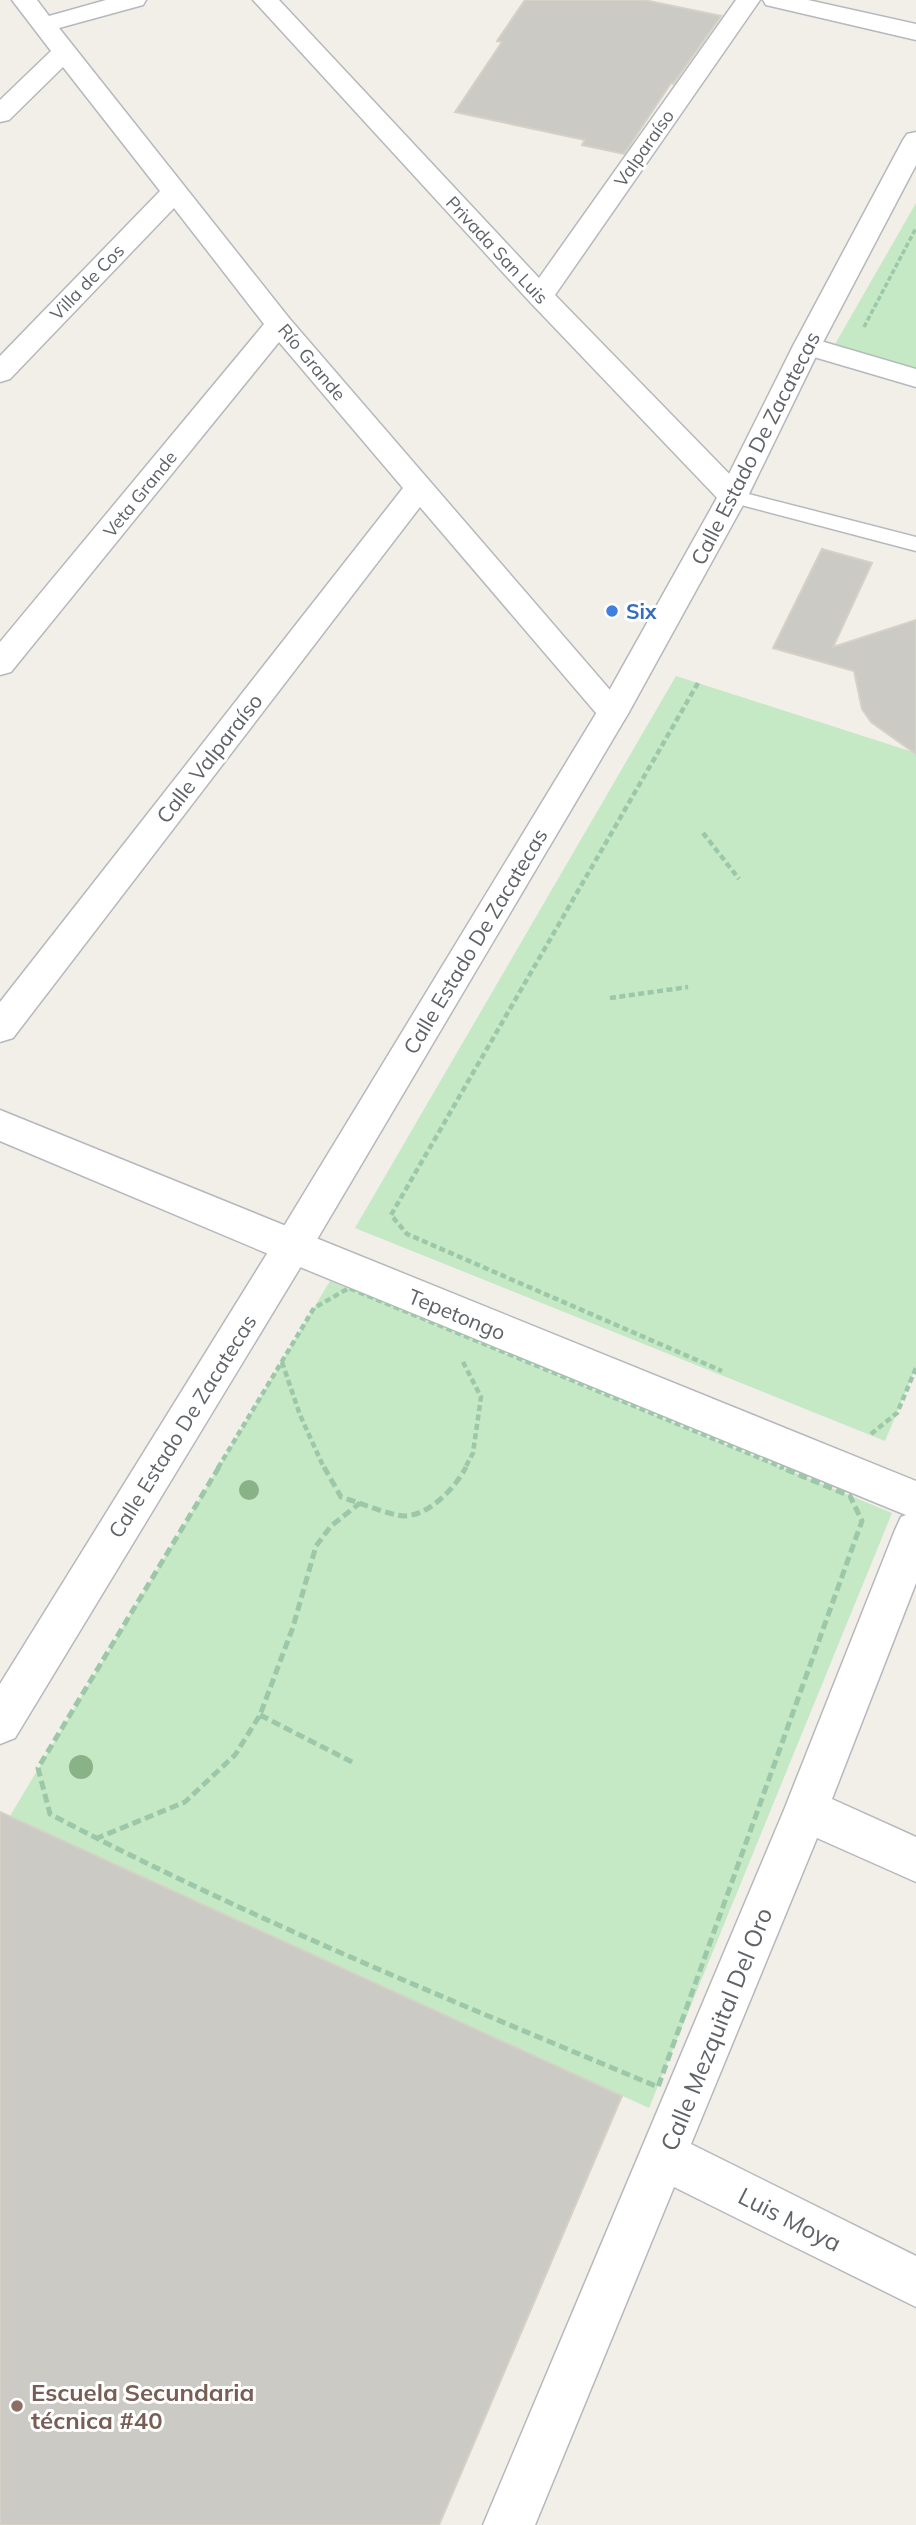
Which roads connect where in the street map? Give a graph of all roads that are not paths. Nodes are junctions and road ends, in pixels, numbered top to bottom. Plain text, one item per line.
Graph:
1 (24, 0) edge
2 (134, 0) edge
3 (265, 0) edge
4 (748, 0) edge
5 (775, 0) edge
6 (43, 25) junction
7 (916, 32) edge
8 (64, 52) junction
9 (0, 114) edge
10 (916, 140) edge
11 (174, 192) junction
12 (540, 296) junction
13 (279, 324) junction
14 (807, 346) junction
15 (0, 373) edge
16 (916, 378) edge
17 (419, 488) junction
18 (733, 496) junction
19 (916, 544) edge
20 (0, 664) edge
21 (613, 712) junction
22 (0, 1028) edge
23 (0, 1125) edge
24 (292, 1247) junction
25 (916, 1500) edge
26 (916, 1530) edge
27 (0, 1723) edge
28 (806, 1810) junction
29 (916, 1860) edge
30 (664, 2155) junction
31 (916, 2283) edge
32 (509, 2525) edge

1 - 6 street, Río Grande
2 - 6 street
3 - 12 street, Privada San Luis
4 - 12 street, Valparaíso
5 - 7 street
6 - 8 street, Río Grande
8 - 9 street
8 - 11 street, Río Grande
10 - 14 street, Calle Estado De Zacatecas
11 - 13 street, Río Grande
11 - 15 street, Villa de Cos
12 - 18 street, Privada San Luis
13 - 17 street, Río Grande
13 - 20 street, Veta Grande
14 - 16 street
14 - 18 street, Calle Estado De Zacatecas
17 - 21 street, Río Grande
17 - 22 street, Calle Valparaíso
18 - 19 lane
18 - 21 street, Calle Estado De Zacatecas
21 - 24 street, Calle Estado De Zacatecas
23 - 24 street, Tepetongo
24 - 25 street, Tepetongo
24 - 27 street, Calle Estado De Zacatecas
26 - 28 street, Calle Mezquital Del Oro
28 - 29 street
28 - 30 street, Calle Mezquital Del Oro
30 - 31 street, Luis Moya
30 - 32 street, Calle Mezquital Del Oro

